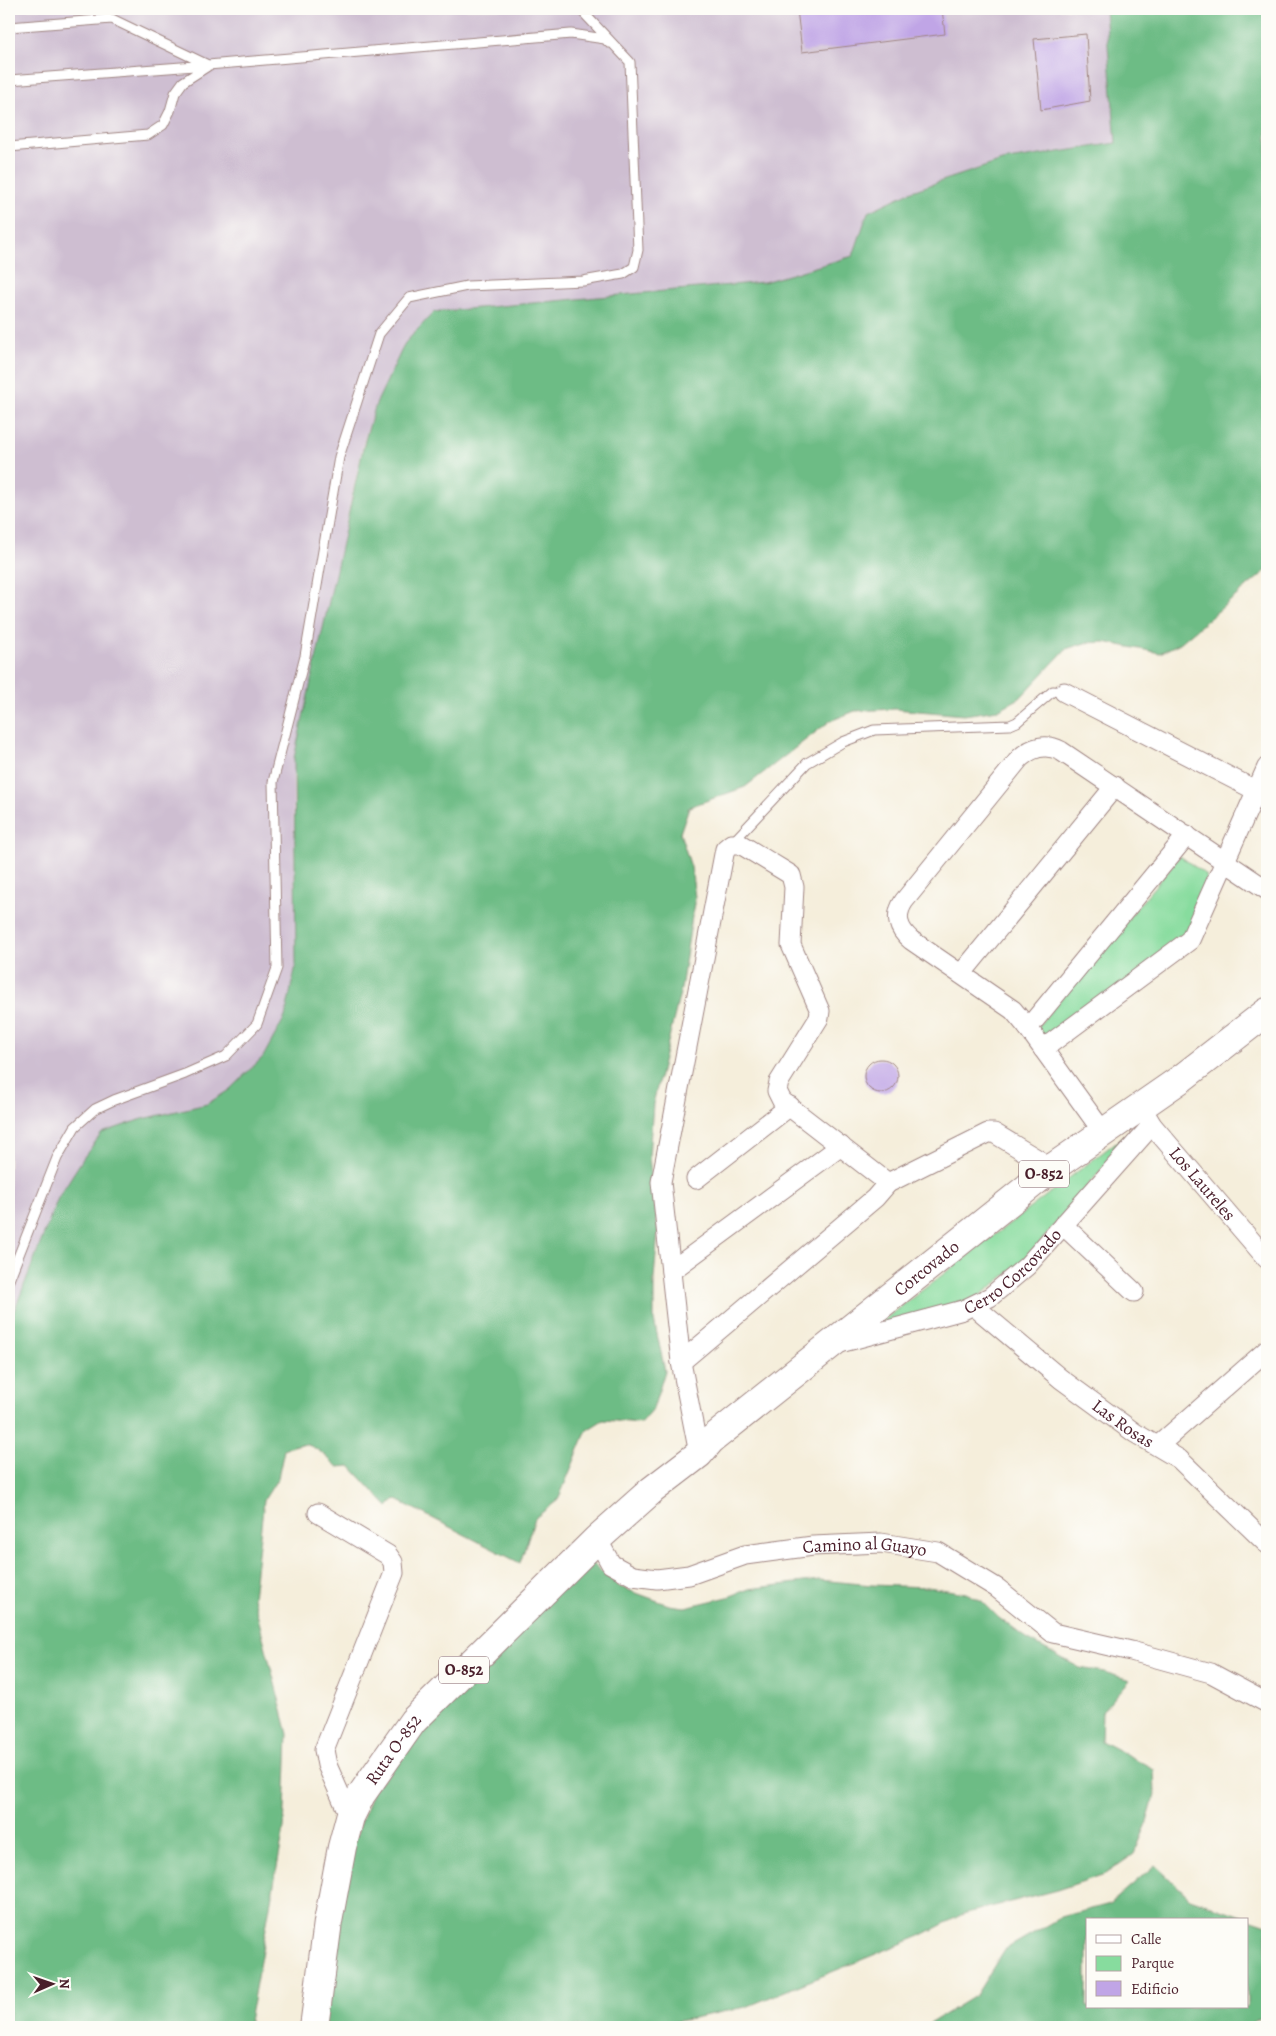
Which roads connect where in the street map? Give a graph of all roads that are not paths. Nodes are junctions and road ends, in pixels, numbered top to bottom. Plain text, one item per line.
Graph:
1 (580, 9) edge
2 (9, 27) edge
3 (630, 62) junction
4 (208, 65) junction
5 (9, 80) edge
6 (9, 147) edge
7 (1064, 692) joint
8 (1267, 767) edge
9 (1115, 786) junction
10 (1257, 791) junction
11 (1187, 835) junction
12 (731, 844) junction
13 (1225, 861) junction
14 (1267, 890) edge
15 (962, 973) junction
16 (1267, 1012) edge
17 (1028, 1028) junction
18 (1043, 1049) junction
19 (790, 1106) junction
20 (1146, 1115) junction
21 (1103, 1132) junction
22 (841, 1146) junction
23 (1052, 1168) junction
24 (696, 1179) dead end
25 (888, 1183) junction
26 (1063, 1225) junction
27 (1267, 1260) edge
28 (671, 1271) junction
29 (9, 1280) edge
30 (1134, 1292) dead end
31 (974, 1306) junction
32 (828, 1347) junction
33 (1267, 1350) edge
34 (681, 1362) junction
35 (1158, 1445) junction
36 (699, 1454) junction
37 (318, 1513) dead end
38 (597, 1538) junction
39 (1267, 1544) edge
40 (1267, 1703) edge
41 (350, 1817) junction
42 (314, 2027) edge

1 - 3 lane
2 - 4 lane
3 - 4 lane
3 - 29 lane
4 - 5 lane
4 - 6 lane
7 - 10 street
7 - 12 lane
8 - 10 street
9 - 11 street
9 - 15 street
9 - 15 street
10 - 13 street
11 - 13 street
11 - 17 street
12 - 19 street
12 - 28 street
13 - 14 street
13 - 18 street
15 - 17 street
16 - 20 main road, Corcovado / O-852
17 - 18 street
18 - 21 street
19 - 22 street
19 - 24 street
20 - 21 main road, Corcovado / O-852
20 - 26 street, Cerro Corcovado
20 - 27 street, Los Laureles
21 - 23 main road, Corcovado / O-852
22 - 25 street
22 - 28 street
23 - 25 street
23 - 32 main road, Corcovado / O-852
25 - 34 street
26 - 30 street
26 - 31 street, Cerro Corcovado
28 - 34 street
31 - 32 street, Cerro Corcovado
31 - 35 street, Las Rosas
32 - 36 main road, Corcovado / O-852
33 - 35 street
34 - 36 street
35 - 39 street, Las Rosas
36 - 38 main road, Corcovado / O-852
37 - 41 street
38 - 40 street, Camino al Guayo
38 - 41 main road, Ruta O-852 / O-852
41 - 42 main road, Ruta O-852 / O-852

